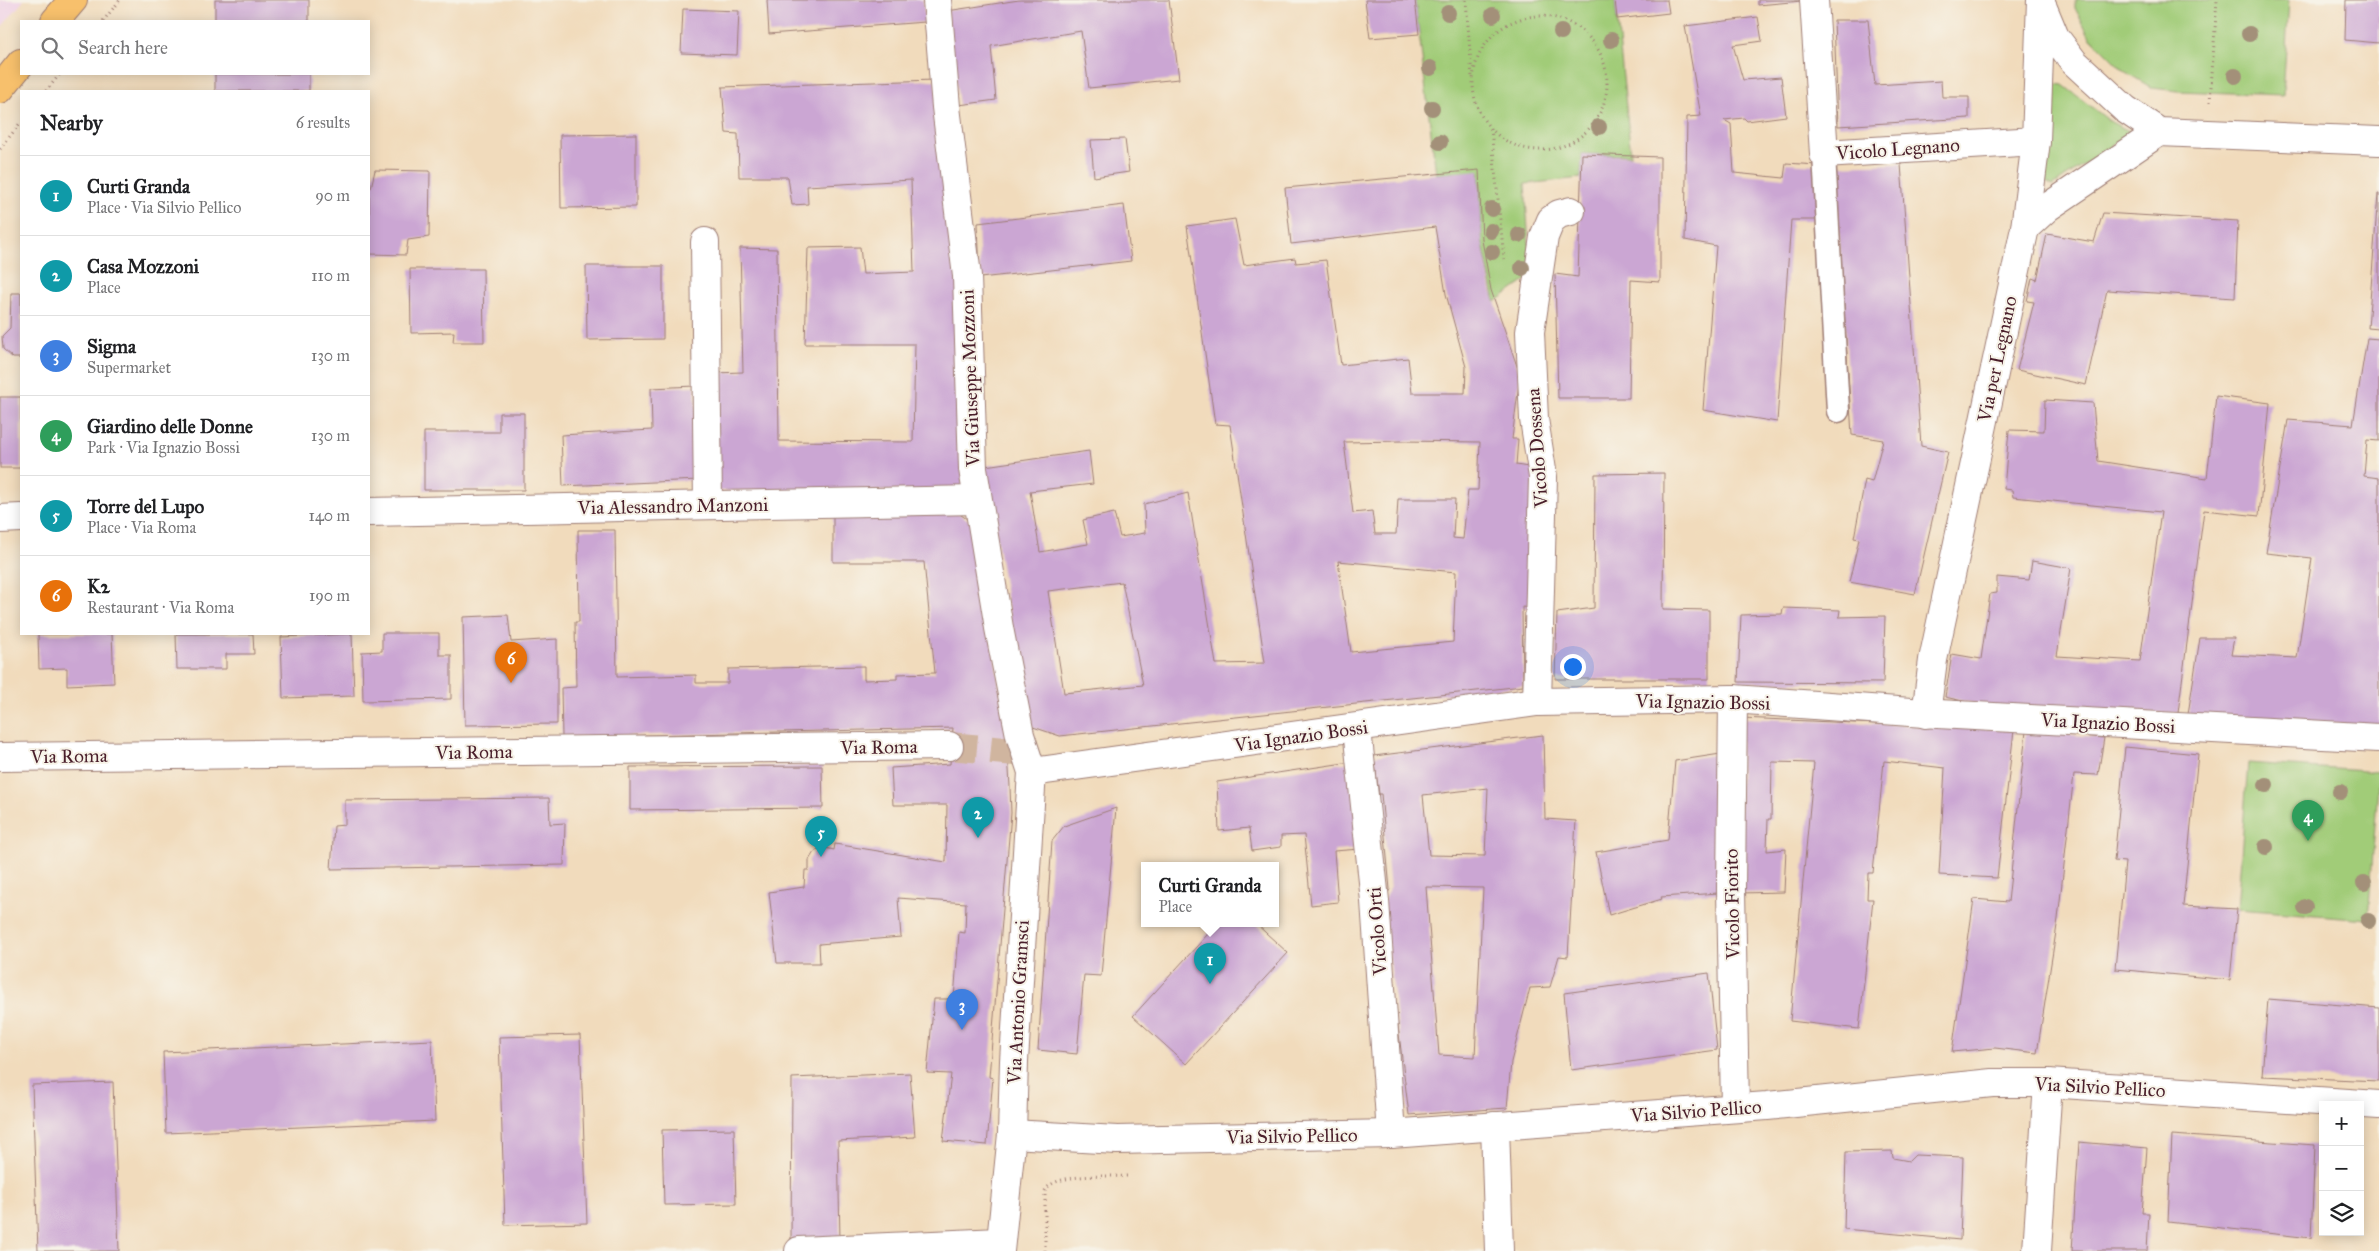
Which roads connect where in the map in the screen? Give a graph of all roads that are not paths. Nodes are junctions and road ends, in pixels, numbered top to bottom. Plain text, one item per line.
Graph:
1 (72, 0) edge
2 (937, 0) edge
3 (1814, 0) edge
4 (2041, 1) edge
5 (56, 20) edge
6 (2159, 132) junction
7 (2036, 140) junction
8 (2379, 140) edge
9 (1824, 154) junction
10 (1572, 211) dead end
11 (2025, 228) junction
12 (705, 242) dead end
13 (1838, 411) dead end
14 (977, 500) junction
15 (708, 505) junction
16 (370, 512) edge
17 (20, 518) edge
18 (0, 519) edge
19 (1733, 699) junction
20 (1537, 702) junction
21 (1926, 714) junction
22 (1357, 729) junction
23 (2379, 738) edge
24 (949, 746) tunnel mouth
25 (0, 757) edge
26 (1029, 763) junction
27 (2048, 1083) junction
28 (2379, 1106) edge
29 (1735, 1108) junction
30 (1495, 1126) junction
31 (1012, 1134) junction
32 (1391, 1134) junction
33 (1000, 1246) edge
34 (799, 1251) edge
35 (1500, 1251) edge
36 (2037, 1251) edge

1 - 5 main road
2 - 14 street, Via Giuseppe Mozzoni
3 - 9 street, Vicolo Legnano
4 - 6 street
4 - 7 street, Via per Legnano
6 - 8 street
6 - 11 street
7 - 9 street, Vicolo Legnano
7 - 11 street, Via per Legnano
9 - 13 lane
10 - 20 street, Vicolo Dossena
11 - 21 street, Via per Legnano
12 - 15 street
14 - 15 street, Via Alessandro Manzoni
14 - 26 street, Via Giuseppe Mozzoni
15 - 16 street, Via Alessandro Manzoni
17 - 18 street
19 - 20 street, Via Ignazio Bossi
19 - 21 street, Via Ignazio Bossi
19 - 29 street, Vicolo Fiorito
20 - 22 street, Via Ignazio Bossi
21 - 23 street, Via Ignazio Bossi
22 - 26 street, Via Ignazio Bossi
22 - 32 street, Vicolo Orti
24 - 25 street, Via Roma
26 - 31 street, Via Antonio Gramsci
27 - 28 street, Via Silvio Pellico
27 - 29 street, Via Silvio Pellico
27 - 36 street
29 - 30 street, Via Silvio Pellico
30 - 32 street, Via Silvio Pellico
30 - 35 street
31 - 32 street, Via Silvio Pellico
31 - 33 street, Via Antonio Gramsci
33 - 34 street

